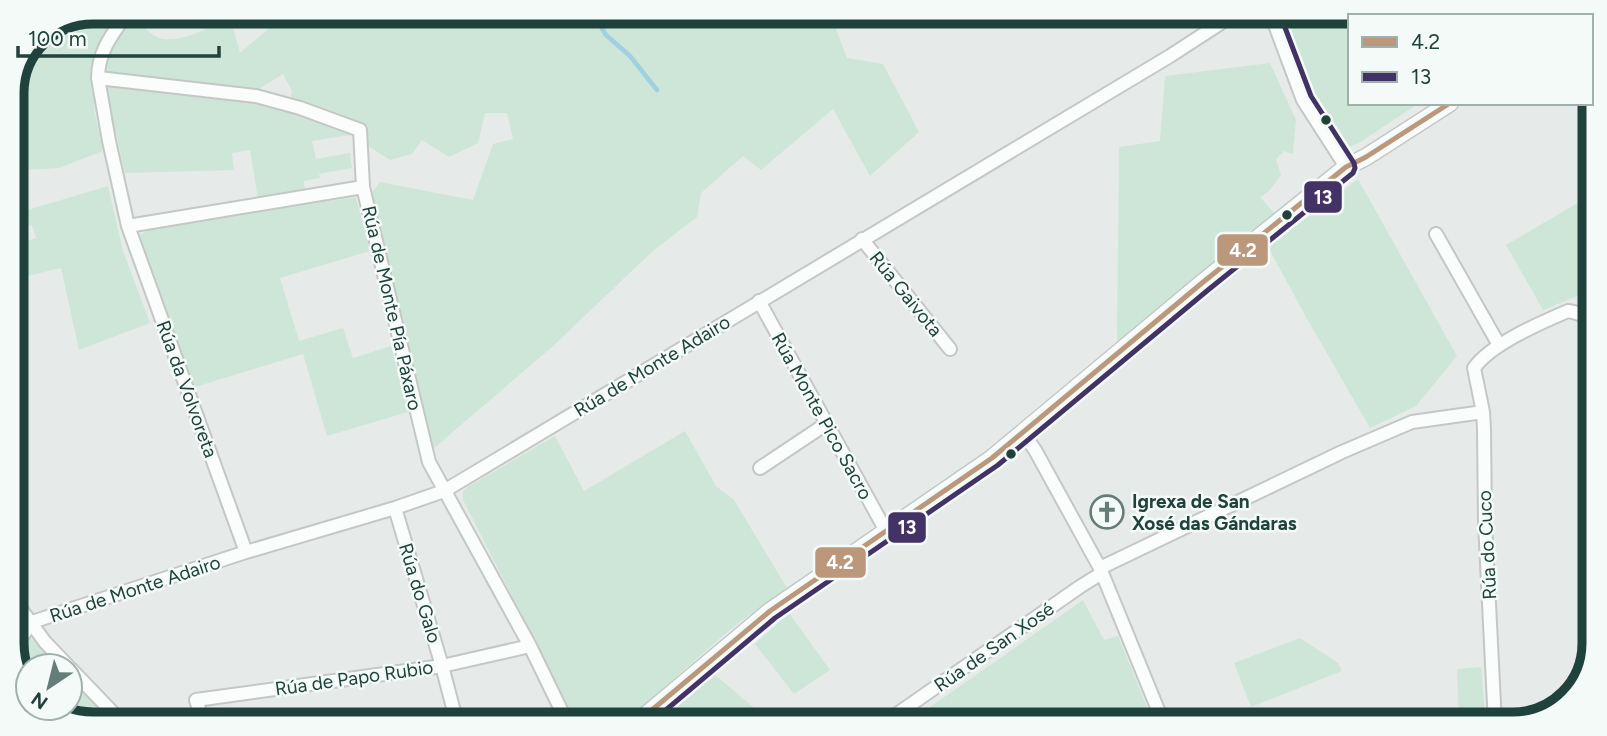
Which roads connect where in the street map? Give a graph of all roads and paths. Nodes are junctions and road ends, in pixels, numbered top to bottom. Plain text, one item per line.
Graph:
1 (119, 24) edge
2 (1219, 24) edge
3 (1275, 24) edge
4 (98, 78) junction
5 (1447, 105) edge
6 (1346, 167) junction
7 (363, 187) junction
8 (128, 226) junction
9 (1436, 234) dead end
10 (862, 239) junction
11 (759, 301) junction
12 (1582, 316) edge
13 (1499, 345) junction
14 (950, 349) dead end
15 (1483, 412) junction
16 (826, 424) junction
17 (1023, 433) junction
18 (760, 468) dead end
19 (444, 491) junction
20 (395, 508) junction
21 (886, 531) junction
22 (246, 552) junction
23 (1101, 571) junction
24 (25, 613) edge
25 (32, 622) junction
26 (25, 632) edge
27 (530, 646) junction
28 (55, 652) edge
29 (442, 666) junction
30 (84, 683) edge
31 (112, 712) edge
32 (200, 712) edge
33 (454, 712) edge
34 (562, 712) edge
35 (654, 712) edge
36 (900, 712) edge
37 (1159, 712) edge
38 (1494, 712) edge

1 - 4 street, Rúa da Volvoreta
2 - 10 street, Rúa de Monte Adairo
3 - 6 street
4 - 7 street, Rúa de Monte Pía Páxaro
4 - 8 street, Rúa da Volvoreta
5 - 6 main road
6 - 17 main road
7 - 8 street
7 - 19 street, Rúa de Monte Pía Páxaro
8 - 22 street, Rúa da Volvoreta
9 - 13 street
10 - 11 street, Rúa de Monte Adairo
10 - 14 street, Rúa Gaivota
11 - 16 street, Rúa Monte Pico Sacro
11 - 19 street, Rúa de Monte Adairo
12 - 13 street
13 - 15 street, Rúa do Cuco
15 - 23 street, Rúa de San Xosé
15 - 38 street, Rúa do Cuco
16 - 18 street
16 - 21 street, Rúa Monte Pico Sacro
17 - 21 main road
17 - 23 street
19 - 20 street, Rúa de Monte Adairo
19 - 27 street, Rúa de Monte Pía Páxaro
20 - 22 street, Rúa de Monte Adairo
20 - 29 street, Rúa do Galo
21 - 35 main road
22 - 25 street, Rúa de Monte Adairo
23 - 36 street, Rúa de San Xosé
23 - 37 street
24 - 25 street
25 - 26 street
25 - 28 street
27 - 29 street, Rúa de Papo Rubio
27 - 34 street, Rúa de Monte Pía Páxaro
29 - 32 street, Rúa de Papo Rubio
29 - 33 street, Rúa do Galo
30 - 31 street

